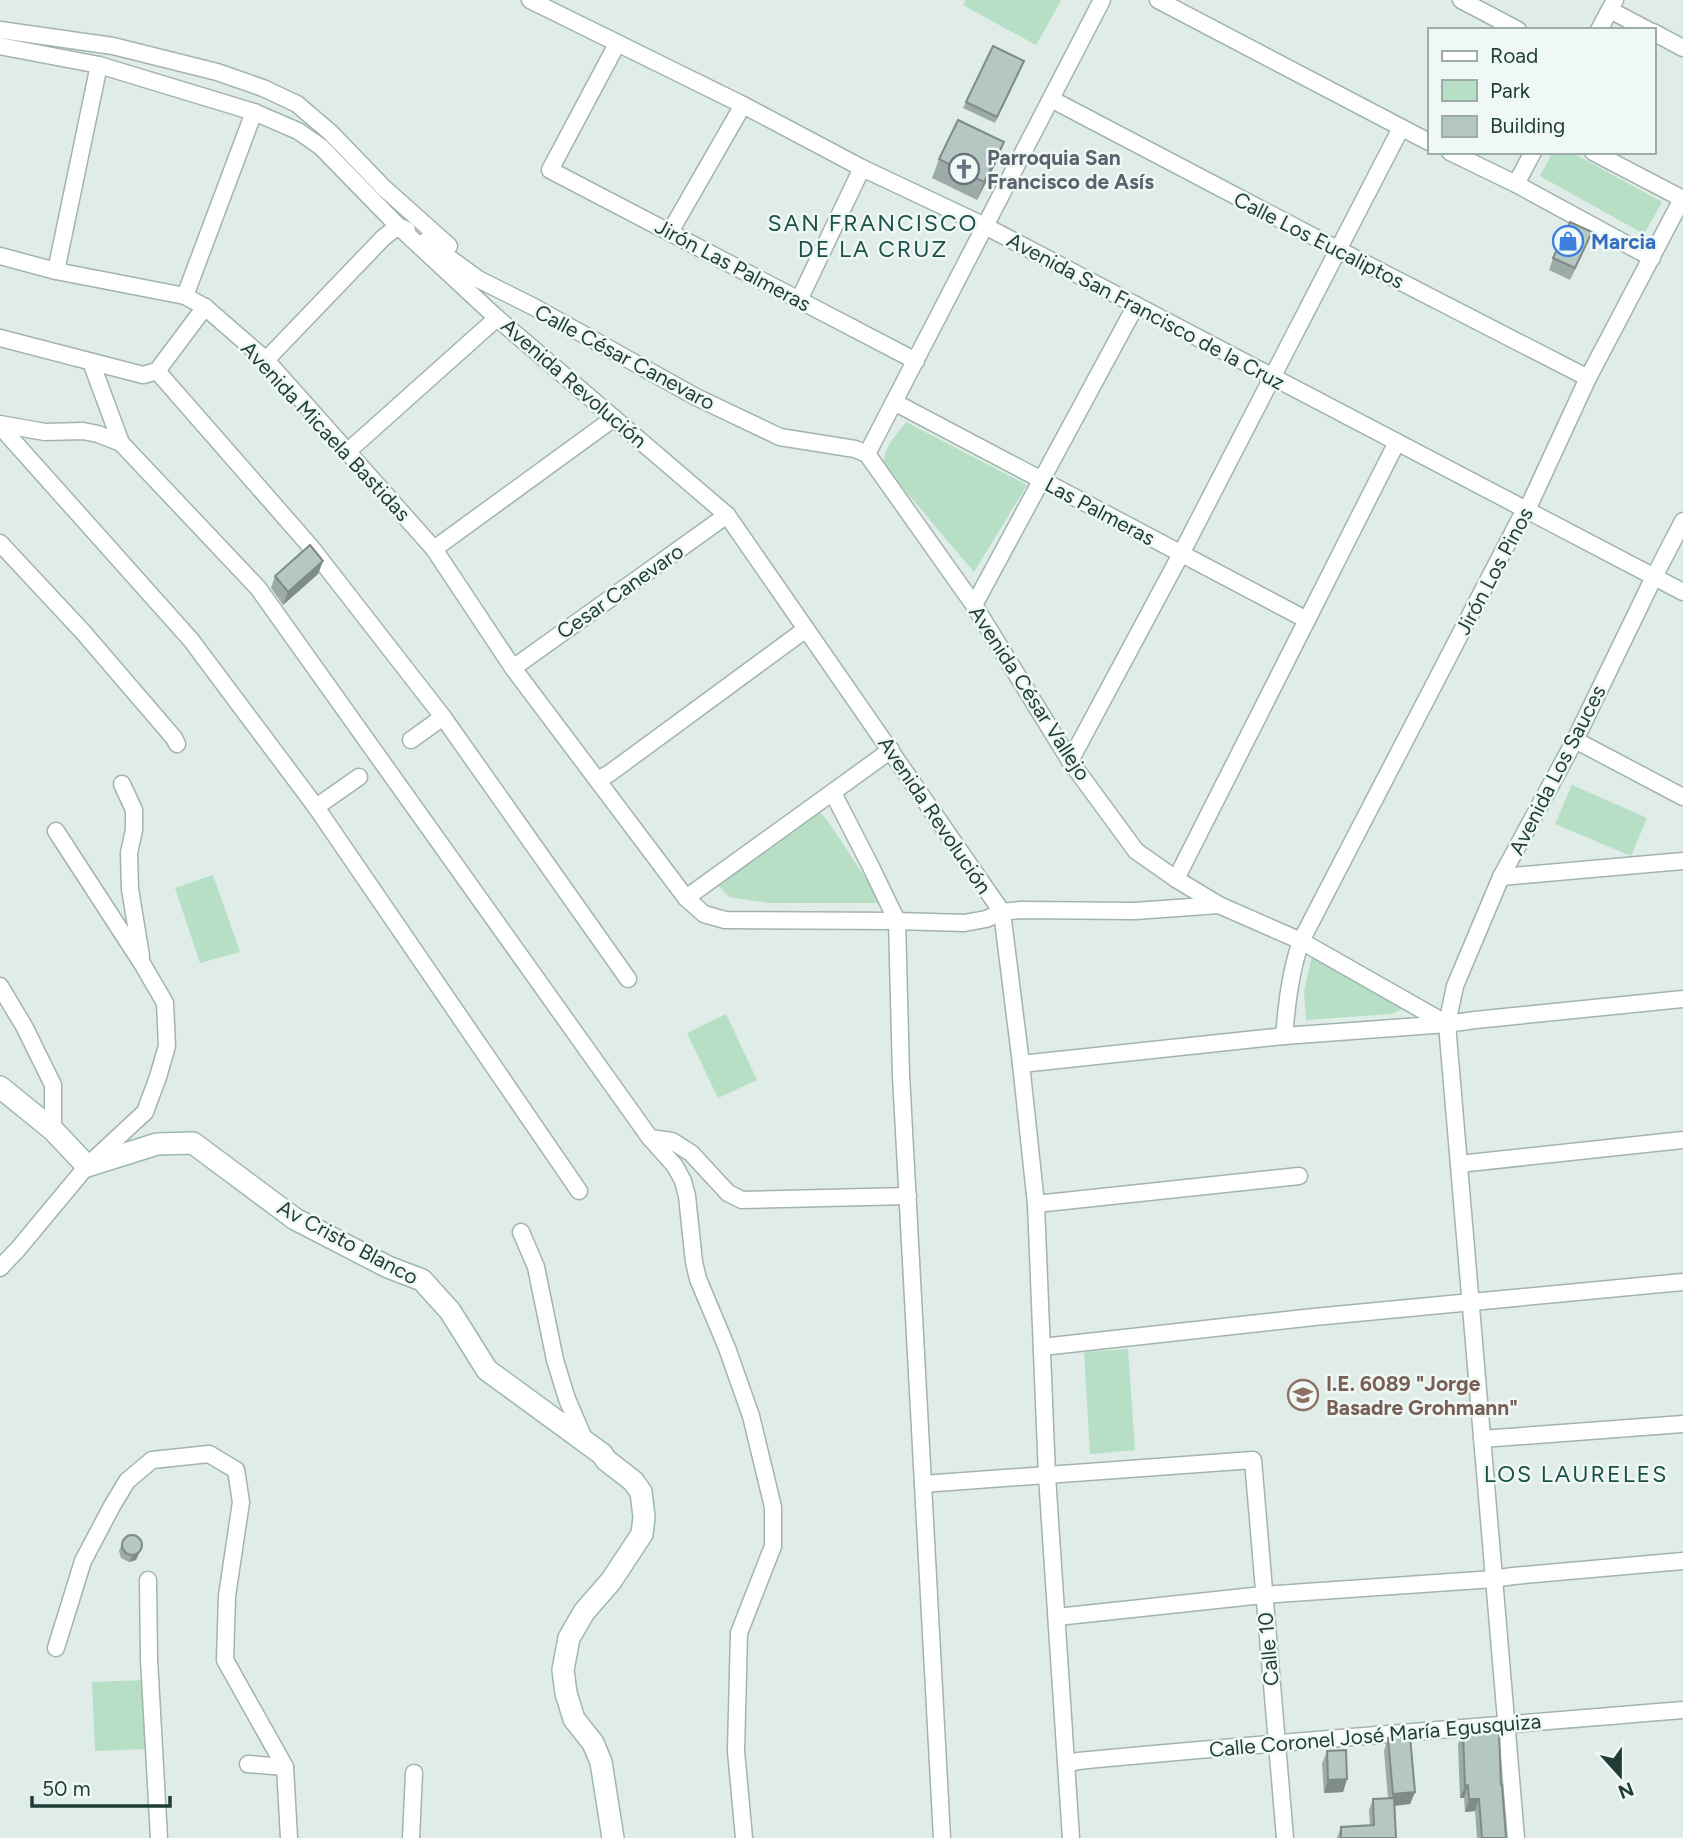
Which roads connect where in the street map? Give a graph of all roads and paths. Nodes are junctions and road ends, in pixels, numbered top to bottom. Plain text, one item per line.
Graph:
1 (530, 0) edge
2 (1102, 0) edge
3 (1158, 0) edge
4 (1461, 0) edge
5 (1613, 5) edge
6 (1514, 28) edge
7 (1600, 28) edge
8 (1645, 28) edge
9 (0, 30) edge
10 (1655, 33) edge
11 (617, 44) junction
12 (0, 46) edge
13 (1683, 48) edge
14 (100, 65) junction
15 (1051, 99) junction
16 (743, 105) junction
17 (254, 112) junction
18 (1401, 128) junction
19 (1428, 142) edge
20 (1454, 154) edge
21 (1532, 154) edge
22 (1597, 154) edge
23 (862, 168) junction
24 (1516, 184) junction
25 (1682, 199) edge
26 (398, 226) junction
27 (985, 226) junction
28 (670, 232) junction
29 (1337, 249) junction
30 (0, 256) edge
31 (1652, 258) junction
32 (56, 271) junction
33 (504, 293) junction
34 (185, 296) junction
35 (799, 300) junction
36 (1136, 305) junction
37 (205, 307) junction
38 (497, 318) junction
39 (0, 338) edge
40 (266, 359) junction
41 (916, 360) junction
42 (91, 362) junction
43 (158, 371) junction
44 (1272, 377) junction
45 (1588, 378) junction
46 (894, 402) junction
47 (614, 418) junction
48 (0, 425) edge
49 (1397, 442) junction
50 (121, 443) junction
51 (347, 452) junction
52 (867, 454) junction
53 (1042, 480) junction
54 (1527, 510) junction
55 (727, 515) junction
56 (1683, 521) edge
57 (0, 543) edge
58 (434, 549) junction
59 (1181, 554) junction
60 (1654, 577) junction
61 (1683, 592) edge
62 (974, 605) junction
63 (1307, 620) junction
64 (806, 629) junction
65 (513, 668) junction
66 (443, 717) junction
67 (411, 740) dead end
68 (1575, 740) junction
69 (177, 744) dead end
70 (891, 750) junction
71 (1070, 761) junction
72 (359, 777) dead end
73 (598, 780) junction
74 (122, 784) dead end
75 (833, 793) junction
76 (1683, 797) edge
77 (316, 807) junction
78 (56, 831) dead end
79 (1681, 856) edge
80 (1501, 877) junction
81 (1175, 879) junction
82 (686, 898) junction
83 (1219, 905) junction
84 (1002, 912) junction
85 (897, 921) junction
86 (1301, 941) junction
87 (143, 965) junction
88 (628, 979) dead end
89 (0, 986) edge
90 (1683, 999) edge
91 (1447, 1024) junction
92 (1284, 1036) junction
93 (1021, 1063) junction
94 (0, 1087) edge
95 (53, 1130) junction
96 (650, 1138) junction
97 (1683, 1140) edge
98 (1459, 1164) junction
99 (87, 1166) junction
100 (1299, 1176) dead end
101 (579, 1191) dead end
102 (908, 1196) junction
103 (1036, 1204) junction
104 (521, 1232) dead end
105 (0, 1268) edge
106 (1683, 1282) edge
107 (1471, 1303) junction
108 (1042, 1347) junction
109 (1683, 1424) edge
110 (1482, 1439) junction
111 (594, 1448) junction
112 (1047, 1476) junction
113 (923, 1484) junction
114 (1683, 1561) edge
115 (1494, 1579) junction
116 (148, 1580) dead end
117 (1264, 1595) junction
118 (1057, 1617) junction
119 (56, 1648) dead end
120 (1683, 1710) edge
121 (1507, 1726) junction
122 (1276, 1742) junction
123 (248, 1764) dead end
124 (1067, 1764) junction
125 (285, 1767) junction
126 (414, 1773) dead end
127 (159, 1838) edge
128 (289, 1838) edge
129 (411, 1838) edge
130 (613, 1838) edge
131 (744, 1838) edge
132 (942, 1838) edge
133 (1071, 1838) edge
134 (1285, 1838) edge
135 (1516, 1838) edge

1 - 11 street, Avenida San Francisco de la Cruz
2 - 15 street
3 - 18 street
4 - 6 street
5 - 7 street
5 - 8 street
9 - 33 street
10 - 13 street
11 - 16 street, Avenida San Francisco de la Cruz
11 - 28 street, Jirón Las Palmeras
12 - 14 street, Avenida Revolución
14 - 17 street, Avenida Revolución
14 - 32 street
15 - 27 street
15 - 29 street, Calle Los Eucaliptos
16 - 23 street, Avenida San Francisco de la Cruz
16 - 28 street
17 - 26 street, Avenida Revolución
17 - 34 street
18 - 19 street
18 - 29 street
20 - 24 street
21 - 24 street
22 - 25 street
23 - 27 street, Avenida San Francisco de la Cruz
23 - 35 street
24 - 31 street
25 - 31 street, Jirón Los Pinos
26 - 33 street, Calle César Canevaro
26 - 38 street, Avenida Revolución
26 - 40 street
27 - 36 street, Avenida San Francisco de la Cruz
27 - 41 street
28 - 35 street, Jirón Las Palmeras
29 - 44 street
29 - 45 street, Calle Los Eucaliptos
30 - 32 street, Avenida Micaela Bastidas
31 - 45 street, Jirón Los Pinos
32 - 34 street, Avenida Micaela Bastidas
33 - 52 street, Calle César Canevaro
34 - 37 street, Avenida Micaela Bastidas
35 - 41 street, Jirón Las Palmeras
36 - 44 street, Avenida San Francisco de la Cruz
36 - 53 street
37 - 40 street, Avenida Micaela Bastidas
37 - 43 street
38 - 47 street, Avenida Revolución
38 - 51 street
39 - 42 street
40 - 51 street, Avenida Micaela Bastidas
41 - 46 street
42 - 43 street
42 - 50 street
43 - 66 street
44 - 49 street, Avenida San Francisco de la Cruz
44 - 59 street
45 - 54 street, Jirón Los Pinos
46 - 52 street
46 - 53 street, Las Palmeras
47 - 55 street, Avenida Revolución
47 - 58 street
48 - 50 street
48 - 77 street
49 - 54 street, Avenida San Francisco de la Cruz
49 - 63 street
50 - 96 street
51 - 58 street, Avenida Micaela Bastidas
52 - 62 street, Avenida César Vallejo
53 - 59 street, Las Palmeras
53 - 62 street
54 - 60 street, Avenida San Francisco de la Cruz
54 - 86 street, Jirón Los Pinos
55 - 64 street, Avenida Revolución
55 - 65 street, Cesar Canevaro
56 - 60 street, Avenida Los Sauces
57 - 69 street
58 - 65 street, Avenida Micaela Bastidas
59 - 63 street, Las Palmeras
59 - 71 street
60 - 61 street, Avenida San Francisco de la Cruz
60 - 68 street, Avenida Los Sauces
62 - 71 street, Avenida César Vallejo
63 - 81 street
64 - 70 street, Avenida Revolución
64 - 73 street
65 - 73 street, Avenida Micaela Bastidas
66 - 67 street
66 - 88 street
68 - 76 street
68 - 80 street, Avenida Los Sauces
70 - 75 street
70 - 84 street, Avenida Revolución
71 - 81 street, Avenida César Vallejo
72 - 77 street
73 - 82 street, Avenida Micaela Bastidas
74 - 87 street
75 - 82 street
75 - 85 street
77 - 101 street
78 - 87 street
79 - 80 street
80 - 91 street, Avenida Los Sauces
81 - 83 street, Avenida César Vallejo
82 - 85 street, Avenida Micaela Bastidas
83 - 84 street, Avenida Micaela Bastidas
83 - 86 street, Avenida César Vallejo
84 - 85 street, Avenida Micaela Bastidas
84 - 93 street
85 - 102 street
86 - 91 street, Avenida César Vallejo
86 - 92 street, Jirón Los Pinos
87 - 99 street
89 - 95 street
90 - 91 street
91 - 92 street
91 - 98 street, Avenida Los Sauces
92 - 93 street
93 - 103 street
94 - 95 street
95 - 99 street
96 - 102 street
96 - 131 street
97 - 98 street
98 - 107 street, Avenida Los Sauces
99 - 105 street
99 - 111 street, Av Cristo Blanco
100 - 103 street
102 - 113 street
103 - 108 street
104 - 111 street
106 - 107 street
107 - 108 street
107 - 110 street, Avenida Los Sauces
108 - 112 street
109 - 110 street
110 - 115 street, Avenida Los Sauces
111 - 130 street, Av Cristo Blanco
112 - 113 street
112 - 117 street, Calle 10
112 - 118 street
113 - 132 street
114 - 115 street
115 - 117 street
115 - 121 street, Avenida Los Sauces
116 - 127 street
117 - 118 street
117 - 122 street, Calle 10
118 - 124 street
119 - 125 street
120 - 121 street, Calle Coronel José María Egusquiza
121 - 122 street, Calle Coronel José María Egusquiza
121 - 135 street, Avenida Los Sauces
122 - 124 street, Calle Coronel José María Egusquiza
122 - 134 street, Calle 10
123 - 125 street
124 - 133 street
125 - 128 street
126 - 129 street

